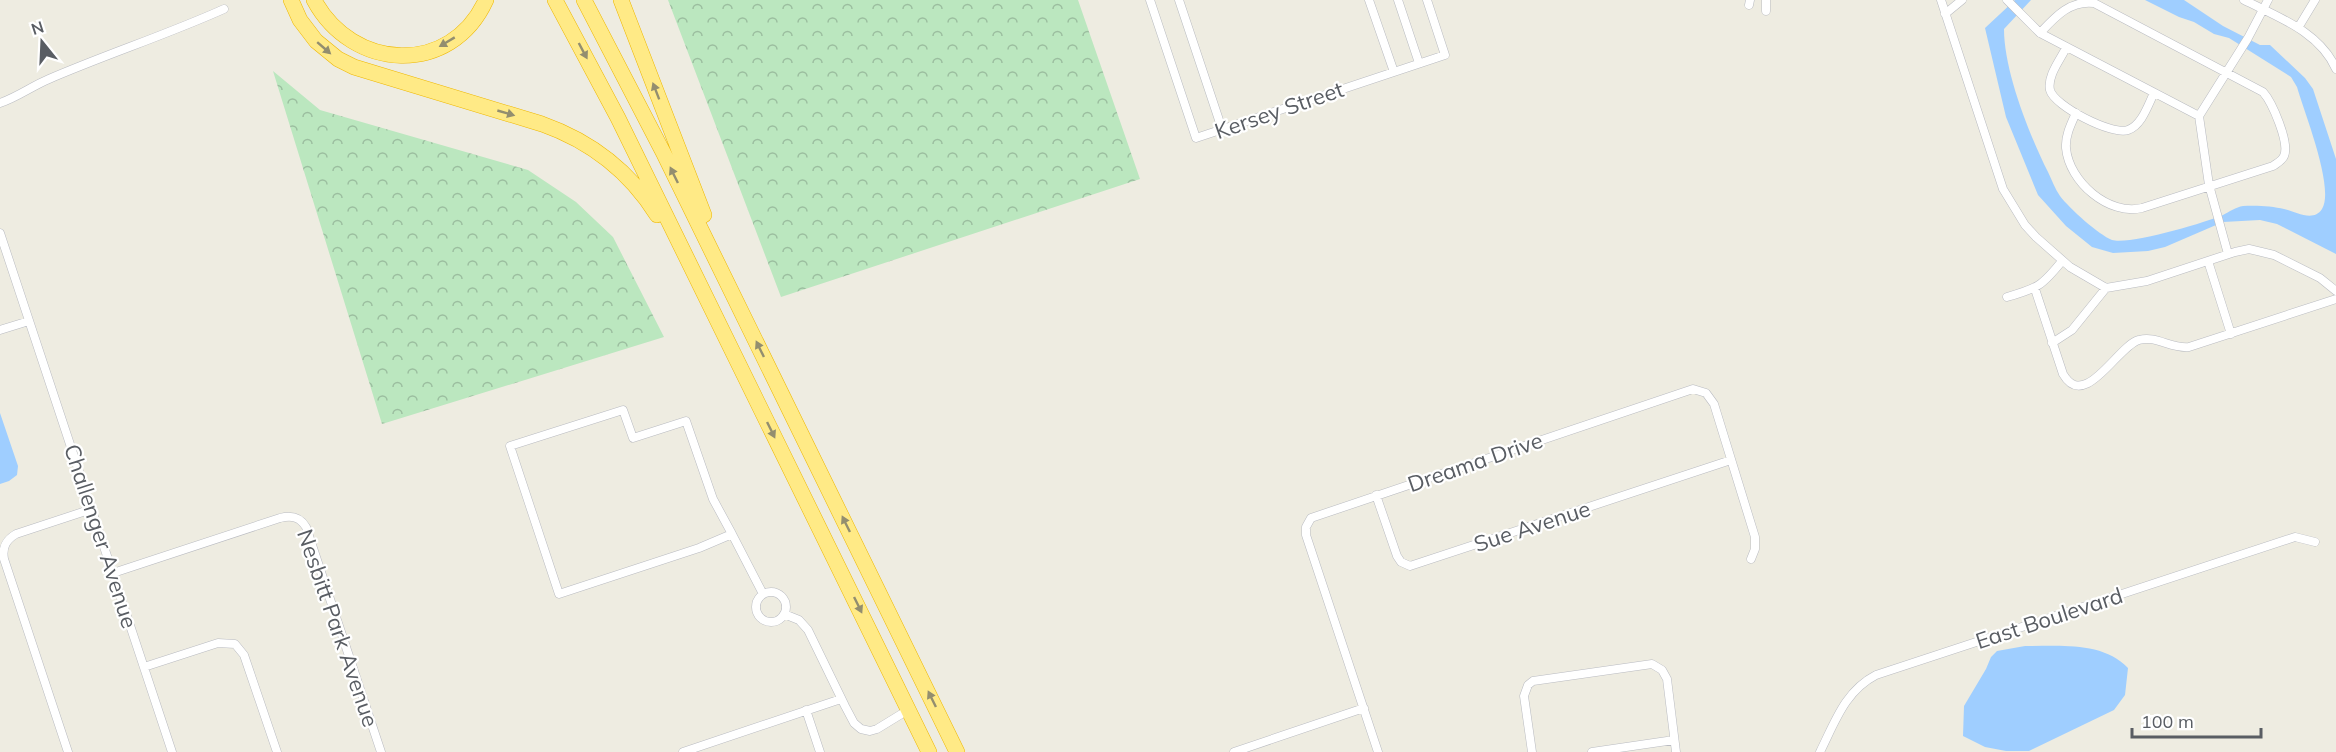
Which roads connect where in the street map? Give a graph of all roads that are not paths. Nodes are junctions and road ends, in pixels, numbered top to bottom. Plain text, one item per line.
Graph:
1 (291, 0) edge
2 (314, 0) edge
3 (486, 0) edge
4 (555, 0) edge
5 (584, 0) edge
6 (621, 0) edge
7 (1150, 0) edge
8 (1179, 0) edge
9 (1369, 0) edge
10 (1398, 0) edge
11 (1427, 0) edge
12 (1766, 0) edge
13 (1941, 0) edge
14 (1962, 0) edge
15 (2007, 0) edge
16 (2244, 0) edge
17 (2268, 0) edge
18 (2274, 0) edge
19 (2315, 0) edge
20 (224, 9) dead end
21 (2264, 10) junction
22 (1766, 11) dead end
23 (1946, 14) junction
24 (2298, 28) junction
25 (2040, 33) junction
26 (2066, 48) junction
27 (1419, 63) junction
28 (2336, 69) edge
29 (1394, 72) junction
30 (2227, 73) junction
31 (2154, 93) junction
32 (0, 103) edge
33 (2076, 113) junction
34 (2199, 116) junction
35 (1222, 129) junction
36 (2209, 186) junction
37 (0, 233) edge
38 (2228, 254) junction
39 (2062, 261) junction
40 (2208, 261) junction
41 (2106, 288) junction
42 (2035, 289) junction
43 (2336, 291) edge
44 (2007, 297) dead end
45 (2336, 298) edge
46 (737, 303) junction
47 (29, 321) junction
48 (0, 330) edge
49 (2231, 334) junction
50 (727, 340) junction
51 (2052, 343) junction
52 (1731, 460) junction
53 (1376, 495) junction
54 (92, 509) junction
55 (732, 534) junction
56 (2315, 542) dead end
57 (1751, 560) dead end
58 (113, 573) junction
59 (763, 594) junction
60 (784, 614) junction
61 (144, 667) junction
62 (841, 699) junction
63 (1364, 708) junction
64 (806, 710) junction
65 (908, 710) junction
66 (1674, 741) junction
67 (68, 752) edge
68 (172, 752) edge
69 (277, 752) edge
70 (381, 752) edge
71 (683, 752) edge
72 (820, 752) edge
73 (929, 752) edge
74 (957, 752) edge
75 (1234, 752) edge
76 (1378, 752) edge
77 (1532, 752) edge
78 (1592, 752) edge
79 (1676, 752) edge
80 (1820, 752) edge

1 -> 50 highway
3 -> 2 highway
4 -> 50 highway
46 -> 5 highway
46 -> 6 highway
7 - 35 street, Kersey Street
8 - 35 street
9 - 29 street
10 - 27 street
11 - 27 street, Kersey Street
12 - 22 street
13 - 23 street
14 - 23 street
15 - 25 street
16 - 21 street
17 - 21 street
18 - 21 street
19 - 24 street
20 - 32 street
21 - 24 street
21 - 30 street
23 - 39 street
24 - 28 street
25 - 26 street
25 - 30 street
26 - 31 street
26 - 33 street
27 - 29 street, Kersey Street
29 - 35 street, Kersey Street
30 - 34 street
30 - 36 street
31 - 33 street
31 - 34 street
33 - 36 street
34 - 36 street
36 - 38 street
37 - 47 street, Challenger Avenue
38 - 40 street
38 - 43 street
39 - 41 street
39 - 42 street
40 - 41 street
40 - 49 street
41 - 51 street
42 - 44 street
42 - 51 street
45 - 49 street
74 -> 46 highway
47 - 48 street
47 - 54 street, Challenger Avenue
49 - 51 street
50 -> 65 highway
52 - 53 street, Sue Avenue
52 - 53 street, Dreama Drive
52 - 57 street, Dreama Drive
53 - 63 street, Dreama Drive
54 - 58 street, Challenger Avenue
54 - 67 street
55 - 55 street
55 - 59 street
56 - 80 street, East Boulevard
58 - 61 street, Challenger Avenue
58 - 70 street, Nesbitt Park Avenue
59 - 60 street
59 - 60 street
60 - 62 street
61 - 68 street, Challenger Avenue
61 - 69 street
62 - 64 street
62 - 65 street
63 - 75 street
63 - 76 street, Dreama Drive
64 - 71 street
64 - 72 street
65 - 73 highway
66 - 77 street
66 - 78 street
66 - 79 street

